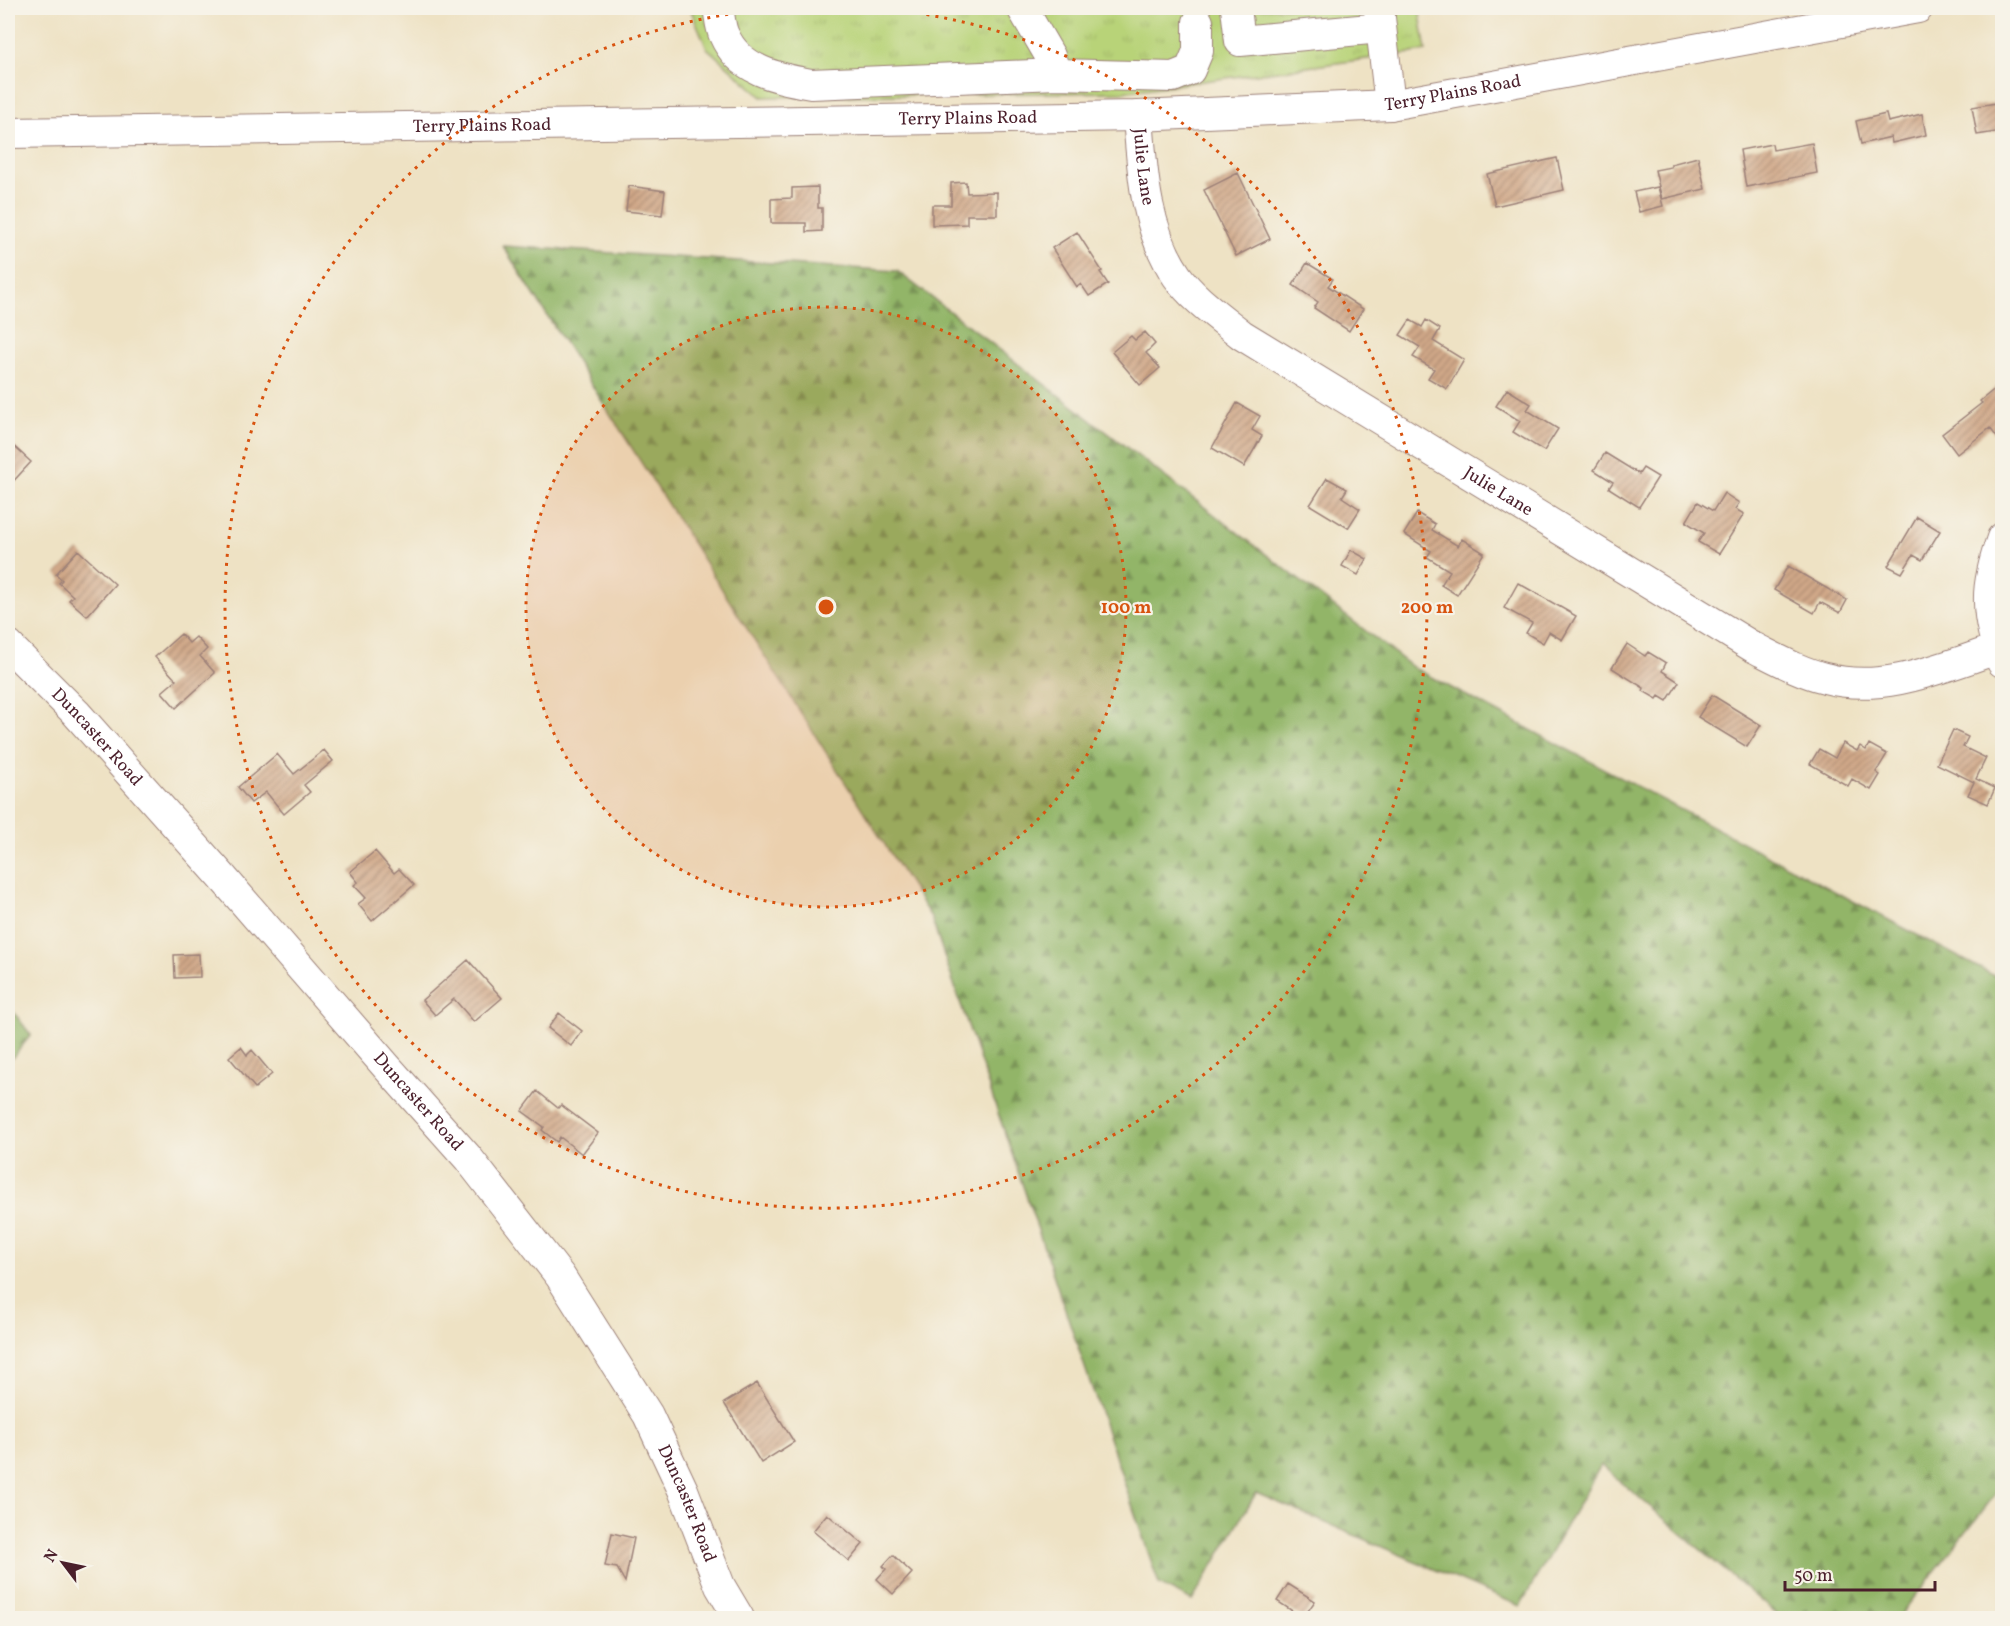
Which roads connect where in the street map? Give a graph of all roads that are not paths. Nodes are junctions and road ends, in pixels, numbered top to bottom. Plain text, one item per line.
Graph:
1 (718, 8) edge
2 (1022, 8) edge
3 (1918, 8) edge
4 (1237, 13) edge
5 (1195, 15) edge
6 (1380, 18) edge
7 (1056, 74) junction
8 (1390, 105) junction
9 (1138, 116) junction
10 (8, 133) edge
11 (2002, 538) edge
12 (8, 645) edge
13 (2000, 655) edge
14 (739, 1618) edge

1 - 7 street
2 - 7 street
3 - 8 street, Terry Plains Road
4 - 5 street
4 - 6 street
5 - 7 street
6 - 8 street
8 - 9 street, Terry Plains Road
9 - 10 street, Terry Plains Road
9 - 13 street, Julie Lane
11 - 13 street
12 - 14 street, Duncaster Road

